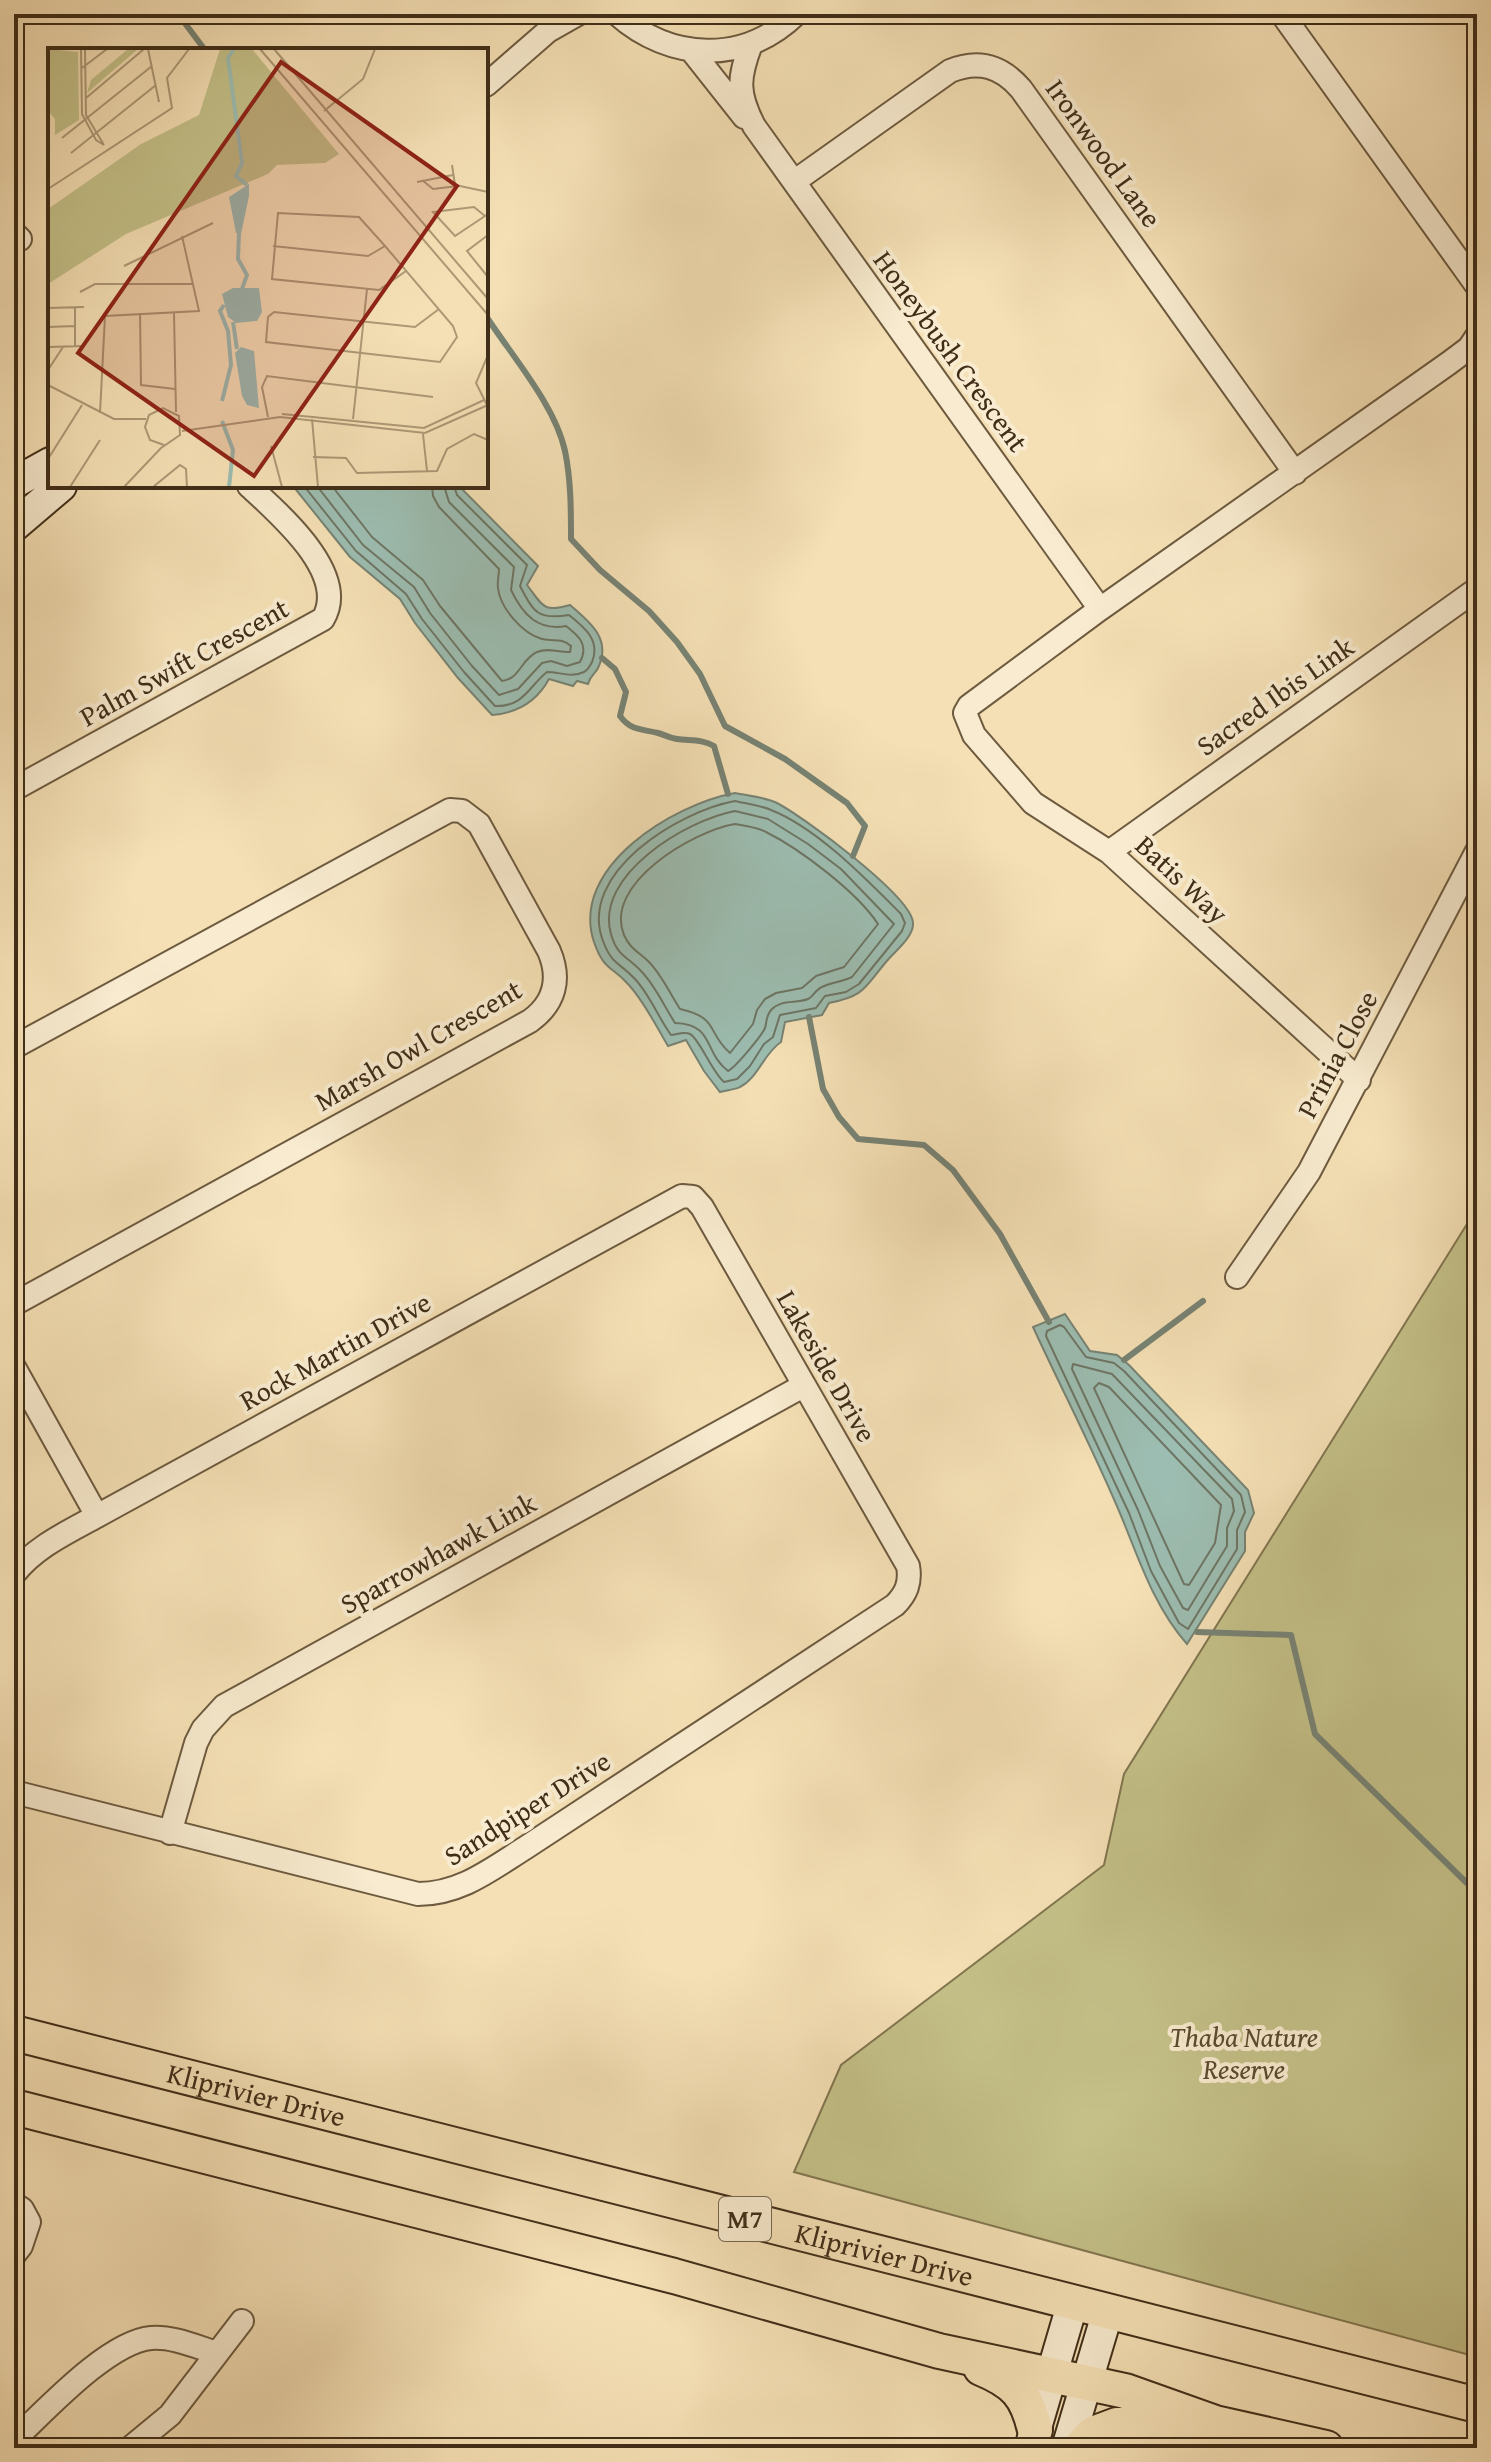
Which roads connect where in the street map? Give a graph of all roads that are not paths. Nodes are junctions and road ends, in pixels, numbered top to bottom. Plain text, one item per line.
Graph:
1 (557, 14) edge
2 (578, 14) edge
3 (617, 14) edge
4 (796, 14) edge
5 (1282, 14) edge
6 (751, 44) junction
7 (526, 48) junction
8 (691, 50) junction
9 (488, 83) edge
10 (754, 126) junction
11 (795, 181) junction
12 (1477, 286) edge
13 (1477, 336) edge
14 (48, 464) edge
15 (1295, 473) junction
16 (14, 483) edge
17 (59, 488) edge
18 (251, 488) edge
19 (14, 526) edge
20 (1477, 589) edge
21 (1100, 609) junction
22 (14, 789) edge
23 (1477, 851) edge
24 (1109, 852) junction
25 (14, 1047) edge
26 (1359, 1080) junction
27 (693, 1197) joint
28 (1237, 1277) dead end
29 (14, 1304) edge
30 (14, 1367) edge
31 (803, 1386) junction
32 (97, 1516) junction
33 (908, 1566) joint
34 (14, 1574) edge
35 (14, 1792) edge
36 (170, 1833) junction
37 (14, 2033) edge
38 (14, 2107) edge
39 (14, 2204) edge
40 (14, 2255) edge
41 (1073, 2302) junction
42 (1108, 2311) junction
43 (242, 2321) dead end
44 (939, 2351) junction
45 (217, 2353) junction
46 (1051, 2374) junction
47 (1087, 2382) junction
48 (1477, 2405) edge
49 (1215, 2423) junction
50 (1033, 2439) edge
51 (14, 2440) edge
52 (130, 2448) edge
53 (1067, 2448) edge
54 (1080, 2448) edge
55 (1326, 2448) edge

1 - 7 street
2 - 7 street
3 - 8 street
4 - 6 street
5 - 12 street
6 - 8 street
6 - 10 street, Honeybush Crescent
7 - 9 street
8 - 10 street, Honeybush Crescent
10 - 11 street, Honeybush Crescent
11 - 15 street, Ironwood Lane
11 - 21 street, Honeybush Crescent
13 - 15 street
14 - 16 main road
15 - 21 street
17 - 19 main road
18 - 22 street, Palm Swift Crescent
20 - 24 street, Sacred Ibis Link
21 - 24 street, Batis Way
23 - 26 street, Prinia Close
24 - 26 street, Batis Way
25 - 29 street, Marsh Owl Crescent
26 - 28 street, Prinia Close
27 - 31 street, Lakeside Drive
27 - 32 street, Rock Martin Drive
30 - 32 street
31 - 33 street, Lakeside Drive
31 - 36 street, Sparrowhawk Link
32 - 34 street, Rock Martin Drive
33 - 36 street, Sandpiper Drive
35 - 36 street, Sandpiper Drive
37 - 41 main road, Kliprivier Drive / M7
38 - 44 main road
39 - 40 street
41 - 42 main road, Kliprivier Drive / M7
41 - 46 main road
42 - 47 main road
42 - 48 main road, Kliprivier Drive / M7
43 - 45 street
44 - 46 main road
44 - 50 main road
45 - 51 street
45 - 52 street
46 - 47 main road
46 - 50 main road
47 - 49 main road
47 - 53 main road
49 - 54 main road
49 - 55 main road

